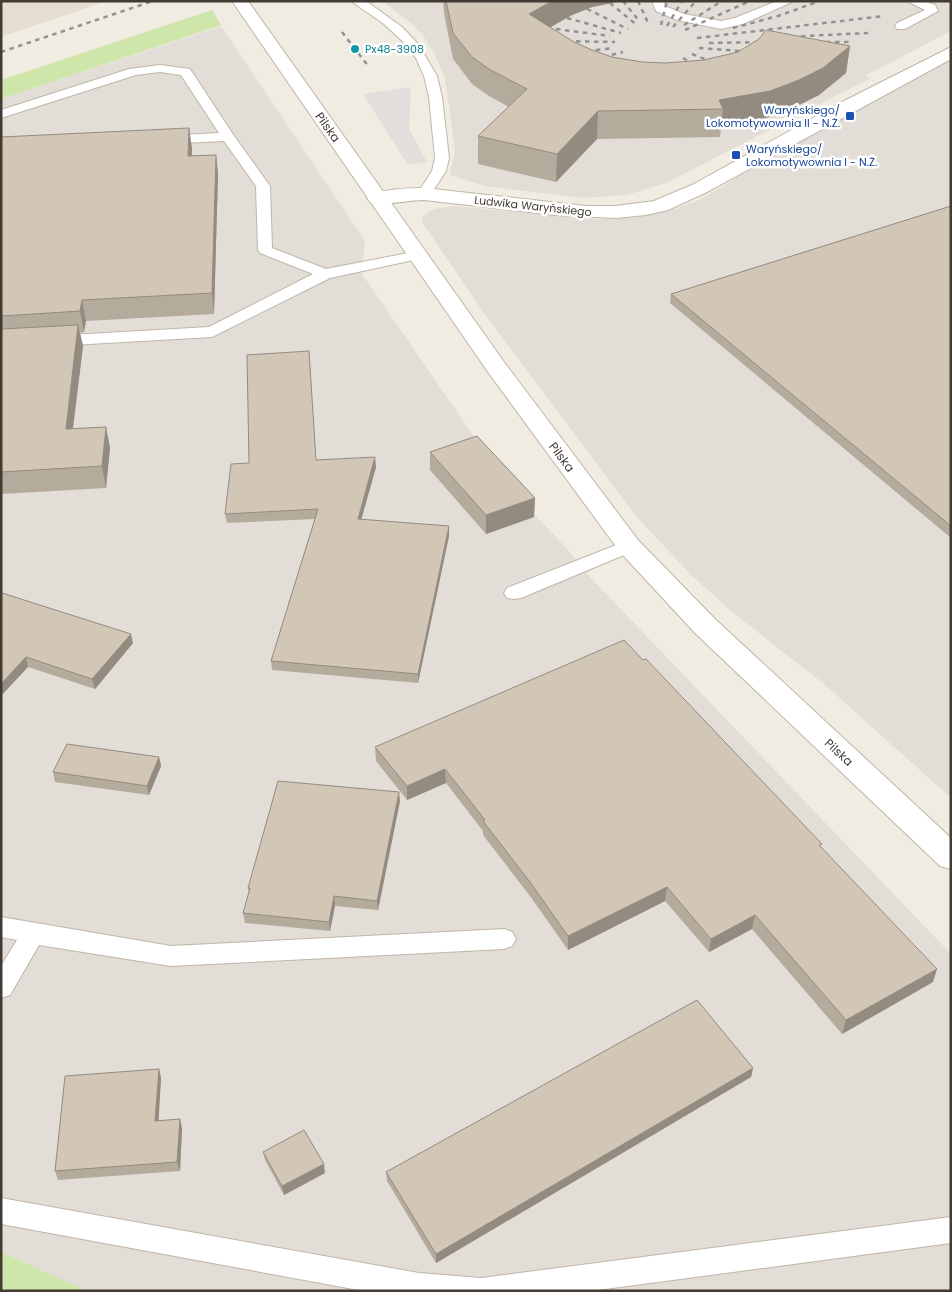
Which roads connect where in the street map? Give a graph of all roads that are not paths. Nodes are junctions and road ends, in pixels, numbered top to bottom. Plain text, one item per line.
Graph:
1 (357, 1) edge
2 (658, 1) edge
3 (788, 1) edge
4 (913, 1) edge
5 (244, 7) edge
6 (901, 26) dead end
7 (951, 52) edge
8 (1, 114) edge
9 (228, 137) junction
10 (149, 141) edge
11 (424, 194) junction
12 (377, 198) junction
13 (418, 255) junction
14 (324, 274) junction
15 (1, 344) edge
16 (629, 546) junction
17 (514, 592) dead end
18 (951, 857) edge
19 (1, 927) edge
20 (33, 934) junction
21 (504, 939) dead end
22 (1, 988) edge
23 (1, 1211) edge
24 (951, 1230) edge
25 (480, 1291) edge

1 - 11 lane
2 - 3 lane
4 - 6 lane
5 - 12 street, Pilska
7 - 11 street, Ludwika Waryńskiego
8 - 9 lane
9 - 10 lane
9 - 14 lane
11 - 12 street, Ludwika Waryńskiego
12 - 13 street, Pilska
13 - 14 lane
13 - 16 street, Pilska
14 - 15 lane
16 - 17 lane
16 - 18 street, Pilska
19 - 20 lane
20 - 21 lane
20 - 22 lane
23 - 25 lane
24 - 25 lane

